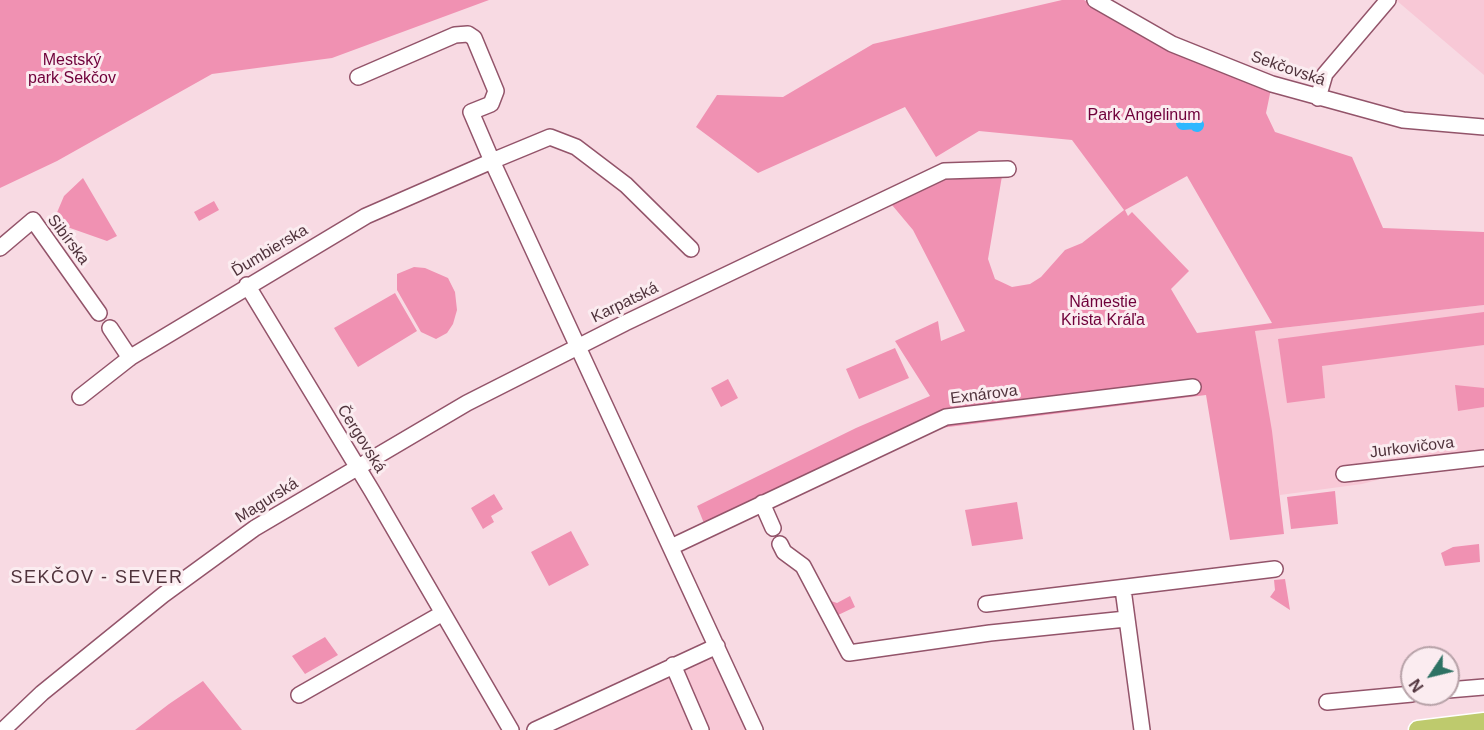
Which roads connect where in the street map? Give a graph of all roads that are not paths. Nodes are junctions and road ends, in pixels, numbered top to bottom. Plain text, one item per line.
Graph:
1 (1095, 0) edge
2 (1388, 0) edge
3 (1111, 5) edge
4 (358, 77) dead end
5 (1318, 98) junction
6 (1484, 128) edge
7 (492, 161) junction
8 (1008, 169) dead end
9 (0, 248) edge
10 (691, 249) dead end
11 (247, 285) junction
12 (99, 313) dead end
13 (110, 328) dead end
14 (579, 345) junction
15 (130, 358) junction
16 (1193, 387) dead end
17 (80, 397) dead end
18 (1484, 458) edge
19 (357, 466) junction
20 (1344, 474) dead end
21 (762, 503) junction
22 (773, 528) dead end
23 (780, 544) dead end
24 (671, 547) junction
25 (1275, 569) dead end
26 (1123, 589) junction
27 (986, 604) dead end
28 (443, 613) junction
29 (1126, 619) junction
30 (717, 646) junction
31 (673, 665) junction
32 (1484, 687) edge
33 (1460, 689) edge
34 (299, 695) dead end
35 (1400, 695) edge
36 (1327, 702) dead end
37 (1484, 722) edge
38 (3, 730) edge
39 (512, 730) edge
40 (535, 730) edge
41 (701, 730) edge
42 (755, 730) edge
43 (1142, 730) edge
44 (1418, 730) edge

1 - 3 street, Sekčovská
2 - 5 street
3 - 5 street, Sekčovská
4 - 7 street
5 - 6 street, Sekčovská
7 - 10 street, Ďumbierska
7 - 11 street, Ďumbierska
7 - 14 street
8 - 14 street, Karpatská
9 - 12 street, Sibírska
11 - 15 street, Ďumbierska
11 - 19 street, Čergovská
13 - 15 street
14 - 19 street, Magurská
14 - 24 street
15 - 17 street, Ďumbierska
16 - 21 street, Exnárova
18 - 20 street, Jurkovičova
19 - 28 street, Čergovská
19 - 38 street, Magurská
21 - 22 street
21 - 24 street, Exnárova
23 - 29 street
24 - 30 street
25 - 26 street
26 - 27 street
26 - 29 street
28 - 34 street
28 - 39 street, Čergovská
29 - 43 street
30 - 31 street
30 - 42 street
31 - 40 street
31 - 41 street
32 - 33 street
35 - 36 street
37 - 44 main road

